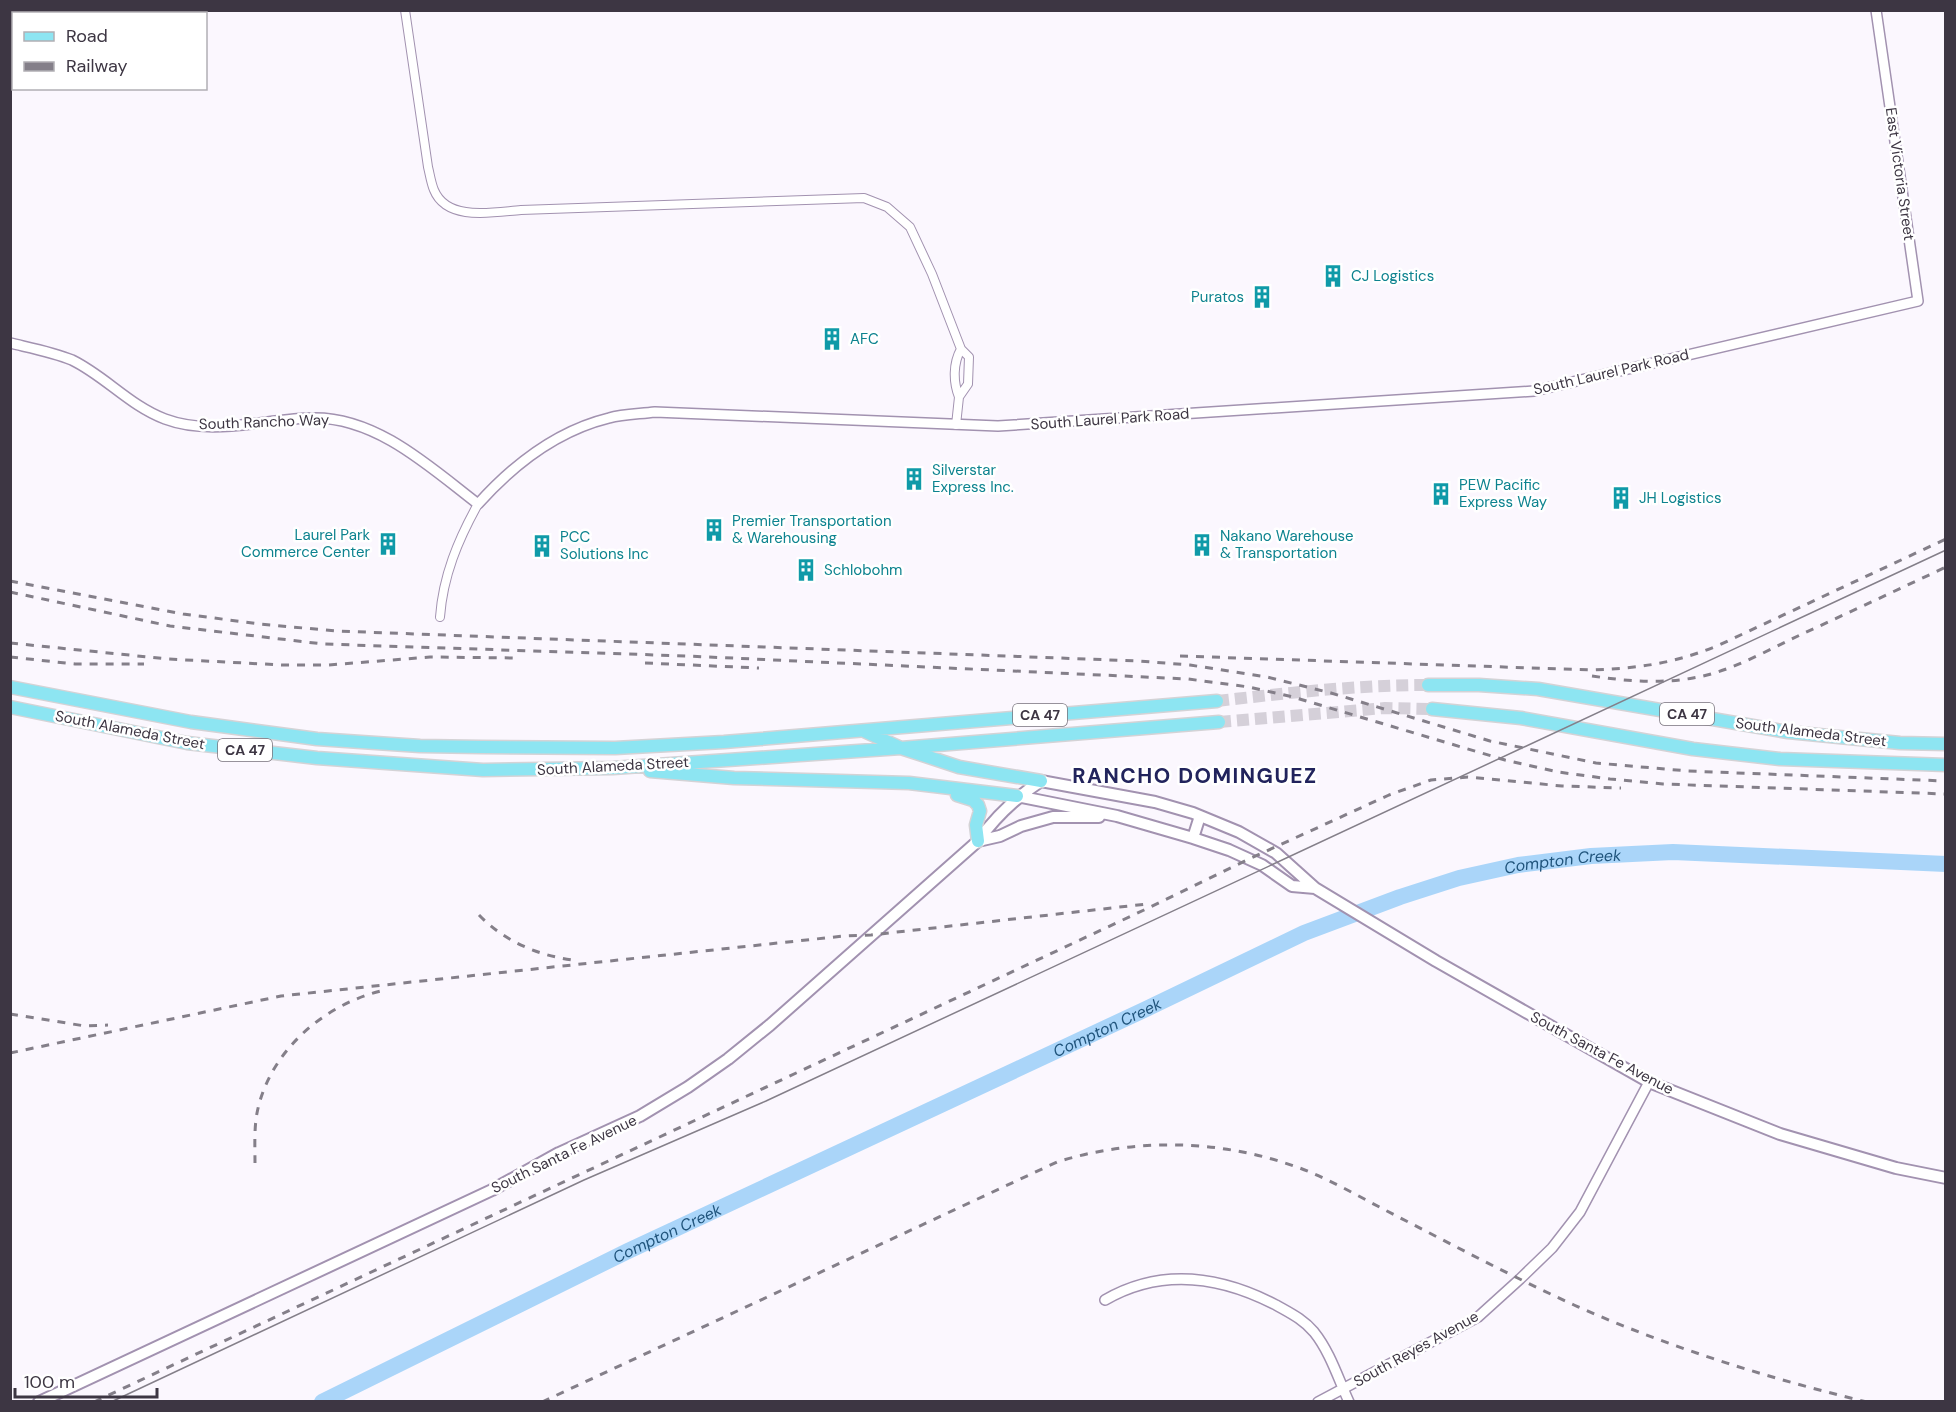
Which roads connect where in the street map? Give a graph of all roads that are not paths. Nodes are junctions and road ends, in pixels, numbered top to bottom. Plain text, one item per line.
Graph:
1 (405, 10) edge
2 (1876, 10) edge
3 (1882, 309) joint
4 (10, 343) edge
5 (961, 349) junction
6 (959, 398) junction
7 (956, 425) junction
8 (478, 504) junction
9 (440, 617) dead end
10 (1428, 685) tunnel mouth
11 (10, 687) edge
12 (1217, 701) tunnel mouth
13 (10, 707) edge
14 (1432, 708) tunnel mouth
15 (1219, 722) tunnel mouth
16 (863, 730) junction
17 (1946, 744) edge
18 (901, 748) junction
19 (1946, 765) edge
20 (613, 768) junction
21 (1041, 781) junction
22 (909, 783) junction
23 (1017, 796) junction
24 (1117, 816) junction
25 (1200, 816) junction
26 (1193, 838) junction
27 (978, 841) junction
28 (1315, 888) junction
29 (1649, 1082) junction
30 (1946, 1178) edge
31 (1105, 1300) dead end
32 (1344, 1389) junction
33 (39, 1401) edge
34 (1318, 1401) edge
35 (1349, 1401) edge

1 - 5 street
2 - 3 street, East Victoria Street
3 - 7 street, South Laurel Park Road
4 - 8 street, South Rancho Way
5 - 6 street
5 - 6 street
6 - 7 street
7 - 8 street, South Laurel Park Road
8 - 9 street, South Laurel Park Road
10 - 17 main road, South Alameda Street / CA 47
11 - 16 main road, South Alameda Street / CA 47
12 - 16 main road, South Alameda Street / CA 47
13 - 20 main road, South Alameda Street / CA 47
14 - 19 main road, South Alameda Street / CA 47
15 - 18 main road, South Alameda Street / CA 47
16 - 18 main road
18 - 20 main road, South Alameda Street / CA 47
18 - 21 main road
20 - 22 main road
21 - 23 main road, South Santa Fe Avenue
21 - 25 main road, South Santa Fe Avenue
22 - 23 main road
22 - 27 main road
23 - 24 main road, South Santa Fe Avenue
23 - 27 main road, South Santa Fe Avenue
24 - 26 main road, South Santa Fe Avenue
24 - 27 main road
25 - 26 main road
25 - 28 main road, South Santa Fe Avenue
26 - 28 main road, South Santa Fe Avenue
27 - 33 main road, South Santa Fe Avenue
28 - 29 main road, South Santa Fe Avenue
29 - 30 main road, South Santa Fe Avenue
29 - 32 street, South Reyes Avenue
31 - 32 street
32 - 34 street, South Reyes Avenue
32 - 35 street

